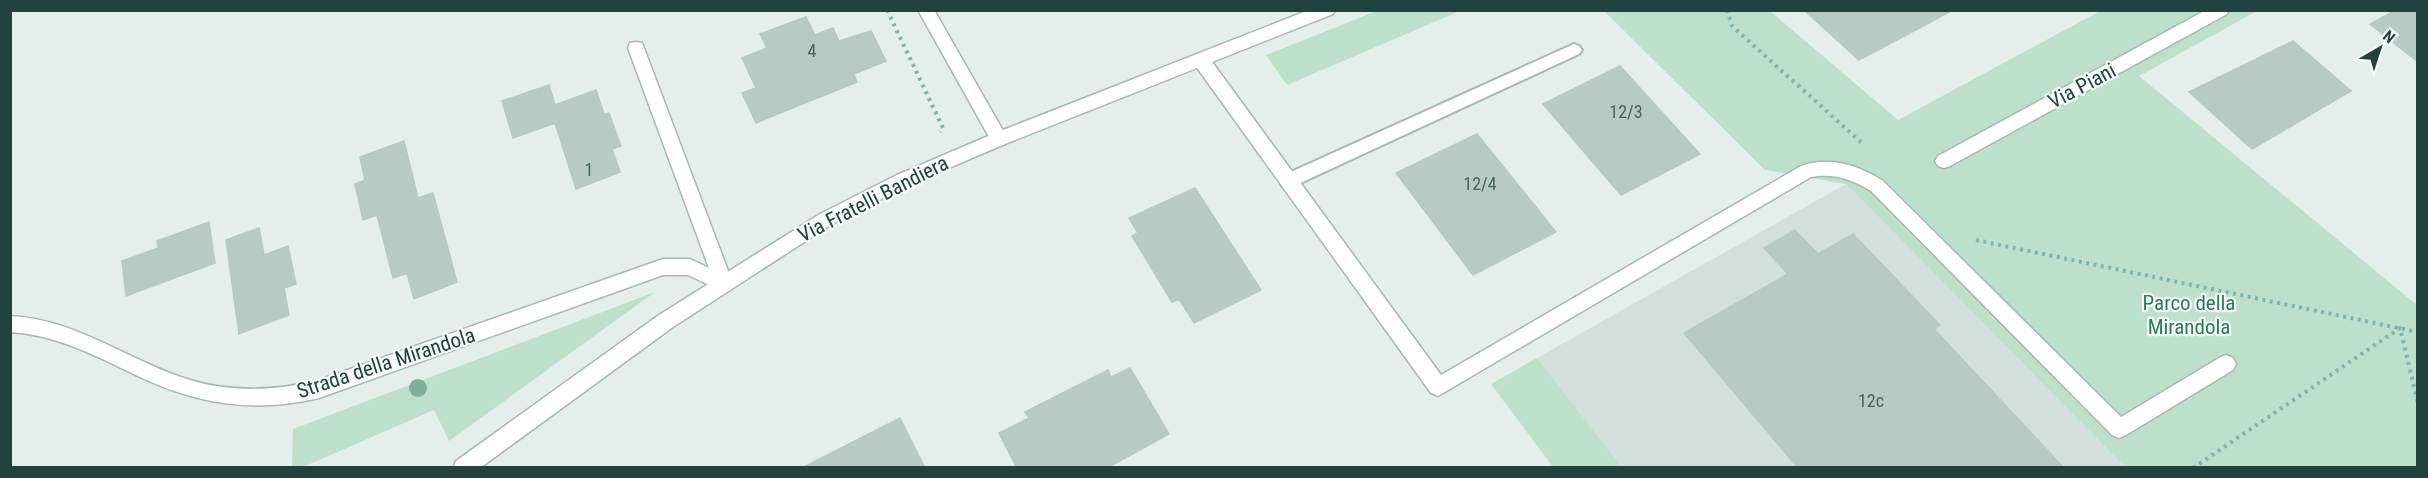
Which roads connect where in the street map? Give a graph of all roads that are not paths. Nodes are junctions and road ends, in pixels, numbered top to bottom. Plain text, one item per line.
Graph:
1 (926, 10) edge
2 (1327, 10) edge
3 (2221, 10) edge
4 (636, 48) dead end
5 (1574, 50) dead end
6 (1201, 60) junction
7 (999, 139) junction
8 (1944, 161) dead end
9 (1288, 181) junction
10 (724, 284) junction
11 (10, 324) edge
12 (2226, 364) dead end
13 (463, 468) edge

1 - 7 street
2 - 6 street, Via Fratelli Bandiera
3 - 8 street, Via Piani
4 - 10 street
5 - 9 lane
6 - 7 street, Via Fratelli Bandiera
6 - 9 street
7 - 10 street, Via Fratelli Bandiera
9 - 12 street
10 - 11 street, Strada della Mirandola
10 - 13 street, Via Fratelli Bandiera

